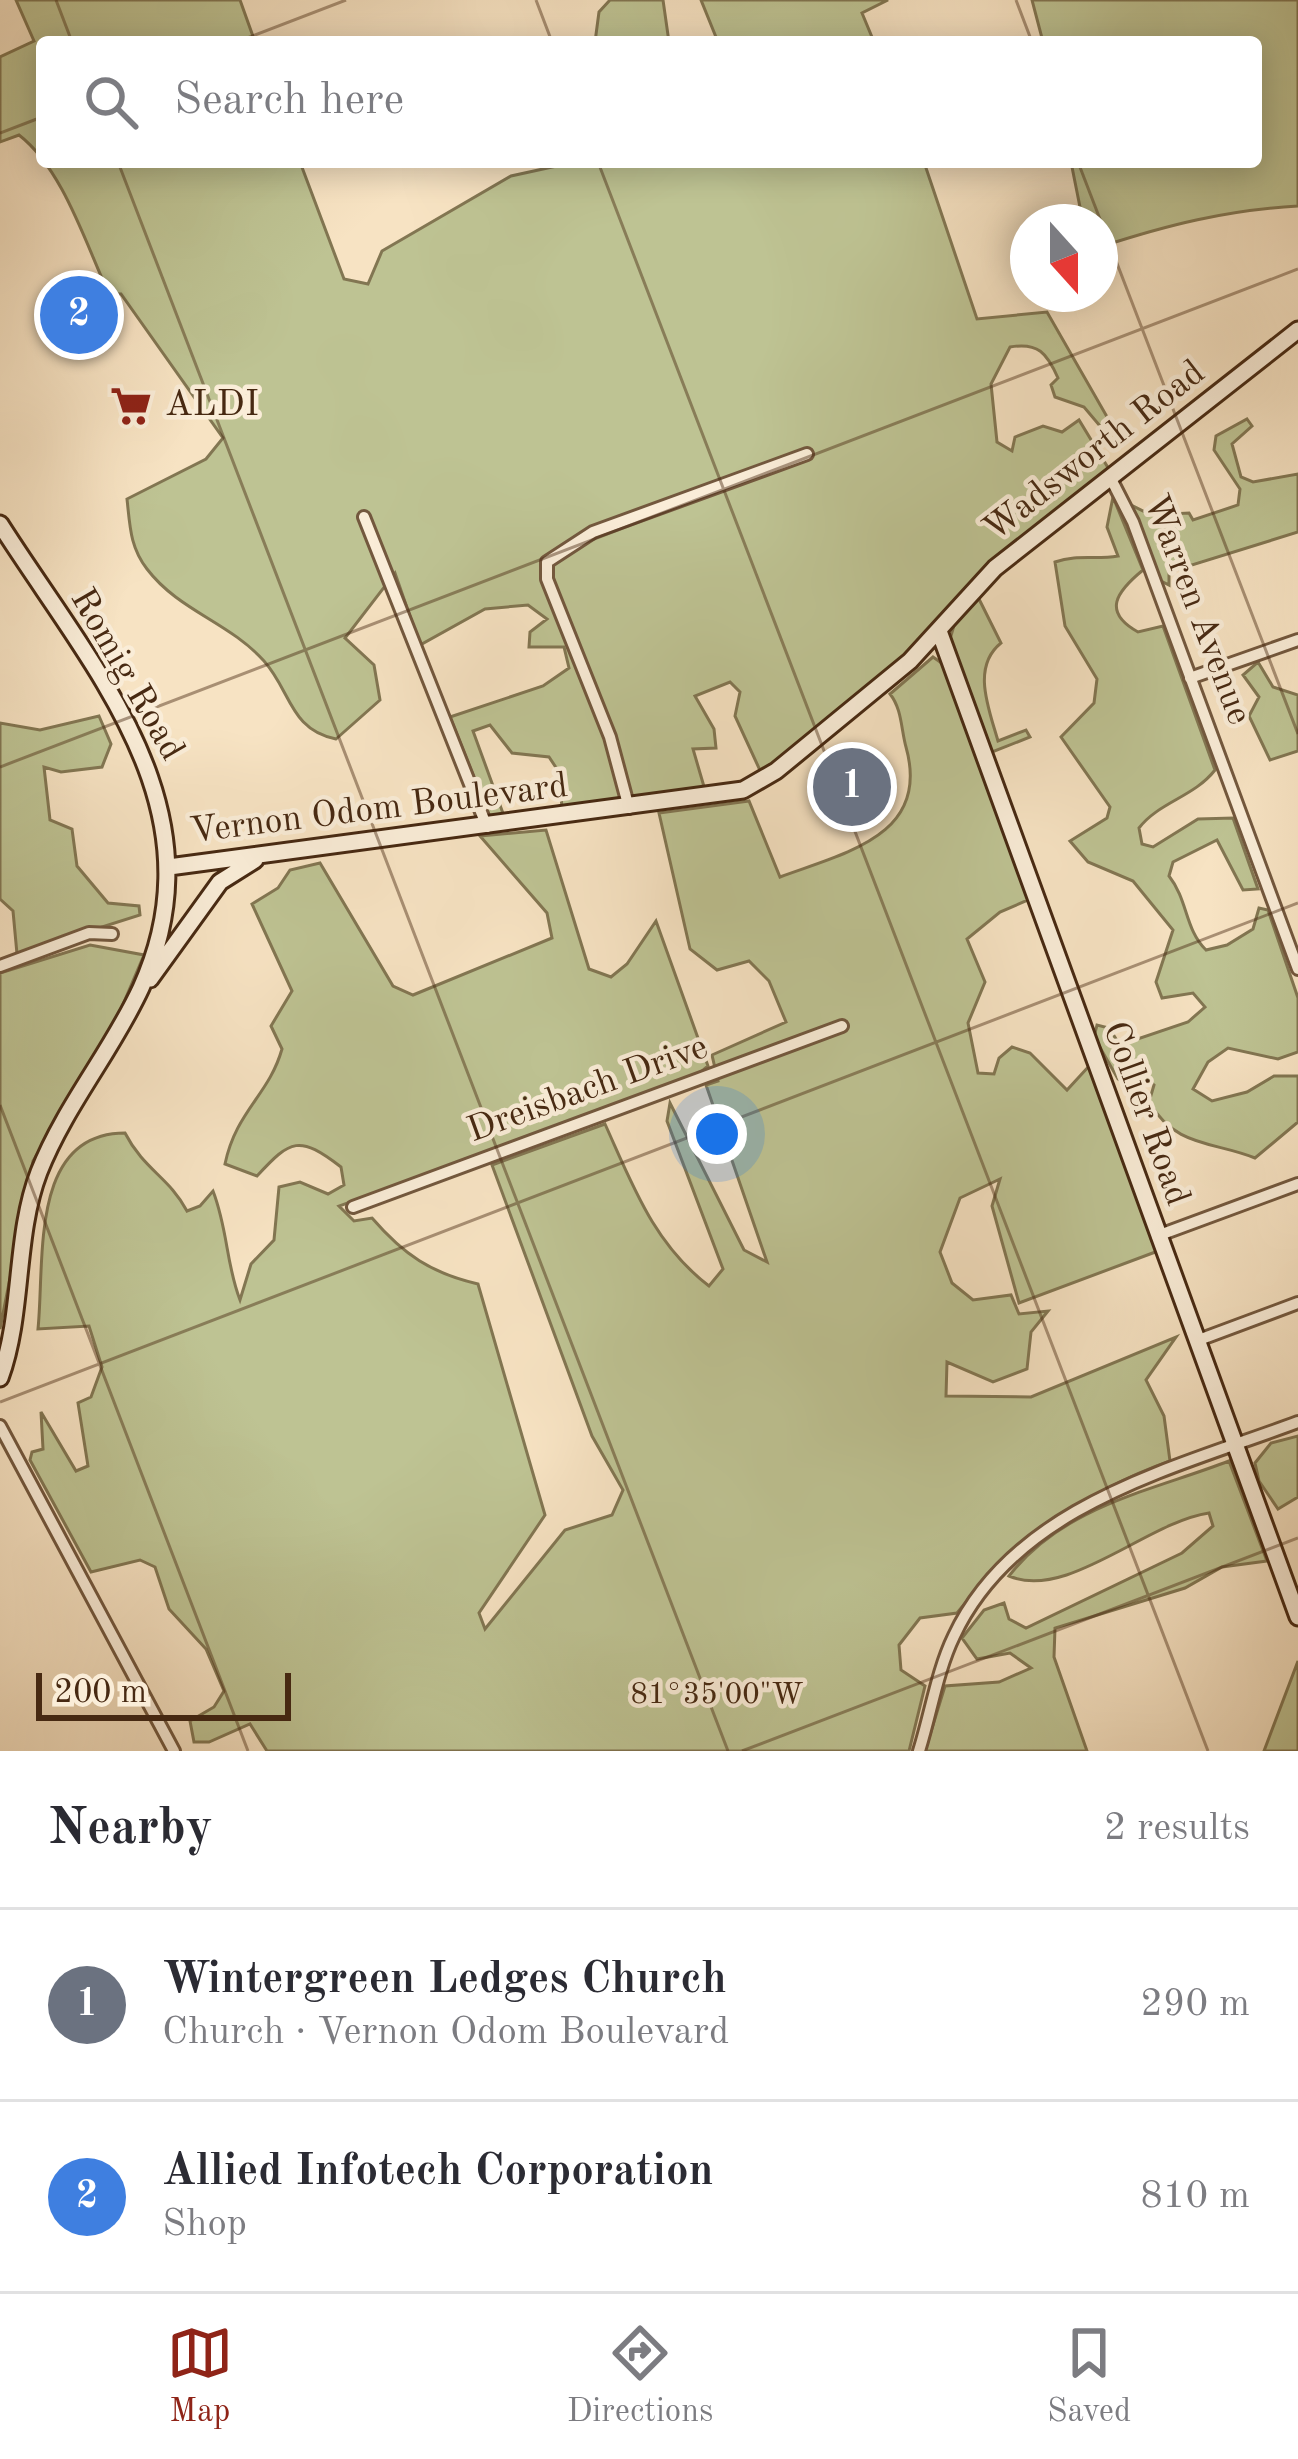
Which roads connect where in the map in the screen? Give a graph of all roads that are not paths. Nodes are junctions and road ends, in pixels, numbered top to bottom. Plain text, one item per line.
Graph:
1 (1298, 330) edge
2 (807, 454) dead end
3 (1110, 477) junction
4 (364, 518) dead end
5 (0, 524) edge
6 (939, 631) junction
7 (1298, 640) edge
8 (1190, 678) junction
9 (628, 808) junction
10 (487, 827) junction
11 (263, 855) junction
12 (169, 867) junction
13 (112, 934) dead end
14 (0, 967) edge
15 (1298, 969) edge
16 (139, 992) junction
17 (842, 1026) dead end
18 (1298, 1184) edge
19 (353, 1207) dead end
20 (1157, 1236) junction
21 (1298, 1304) edge
22 (12, 1334) junction
23 (1196, 1341) junction
24 (0, 1348) edge
25 (0, 1378) edge
26 (1298, 1422) edge
27 (0, 1426) edge
28 (1234, 1445) junction
29 (1298, 1617) edge
30 (174, 1751) edge
31 (919, 1751) edge

1 - 3 main road, Wadsworth Road
2 - 9 street
3 - 6 main road, Wadsworth Road
3 - 8 street, Warren Avenue
4 - 10 street
5 - 12 main road, Romig Road
6 - 9 main road, Vernon Odom Boulevard
6 - 20 main road, Collier Road
7 - 8 street
8 - 15 street, Warren Avenue
9 - 10 main road, Vernon Odom Boulevard
10 - 11 main road, Vernon Odom Boulevard
11 - 12 main road, Vernon Odom Boulevard
11 - 16 main road
12 - 16 main road, Vernon Odom Boulevard
13 - 14 street
16 - 22 main road, Vernon Odom Boulevard
17 - 19 street, Dreisbach Drive
18 - 20 street
20 - 23 main road, Collier Road
21 - 23 street
22 - 24 main road
22 - 25 main road, Vernon Odom Boulevard
23 - 28 main road, Collier Road
26 - 28 street
27 - 30 street
28 - 29 main road, Collier Road
28 - 31 street

